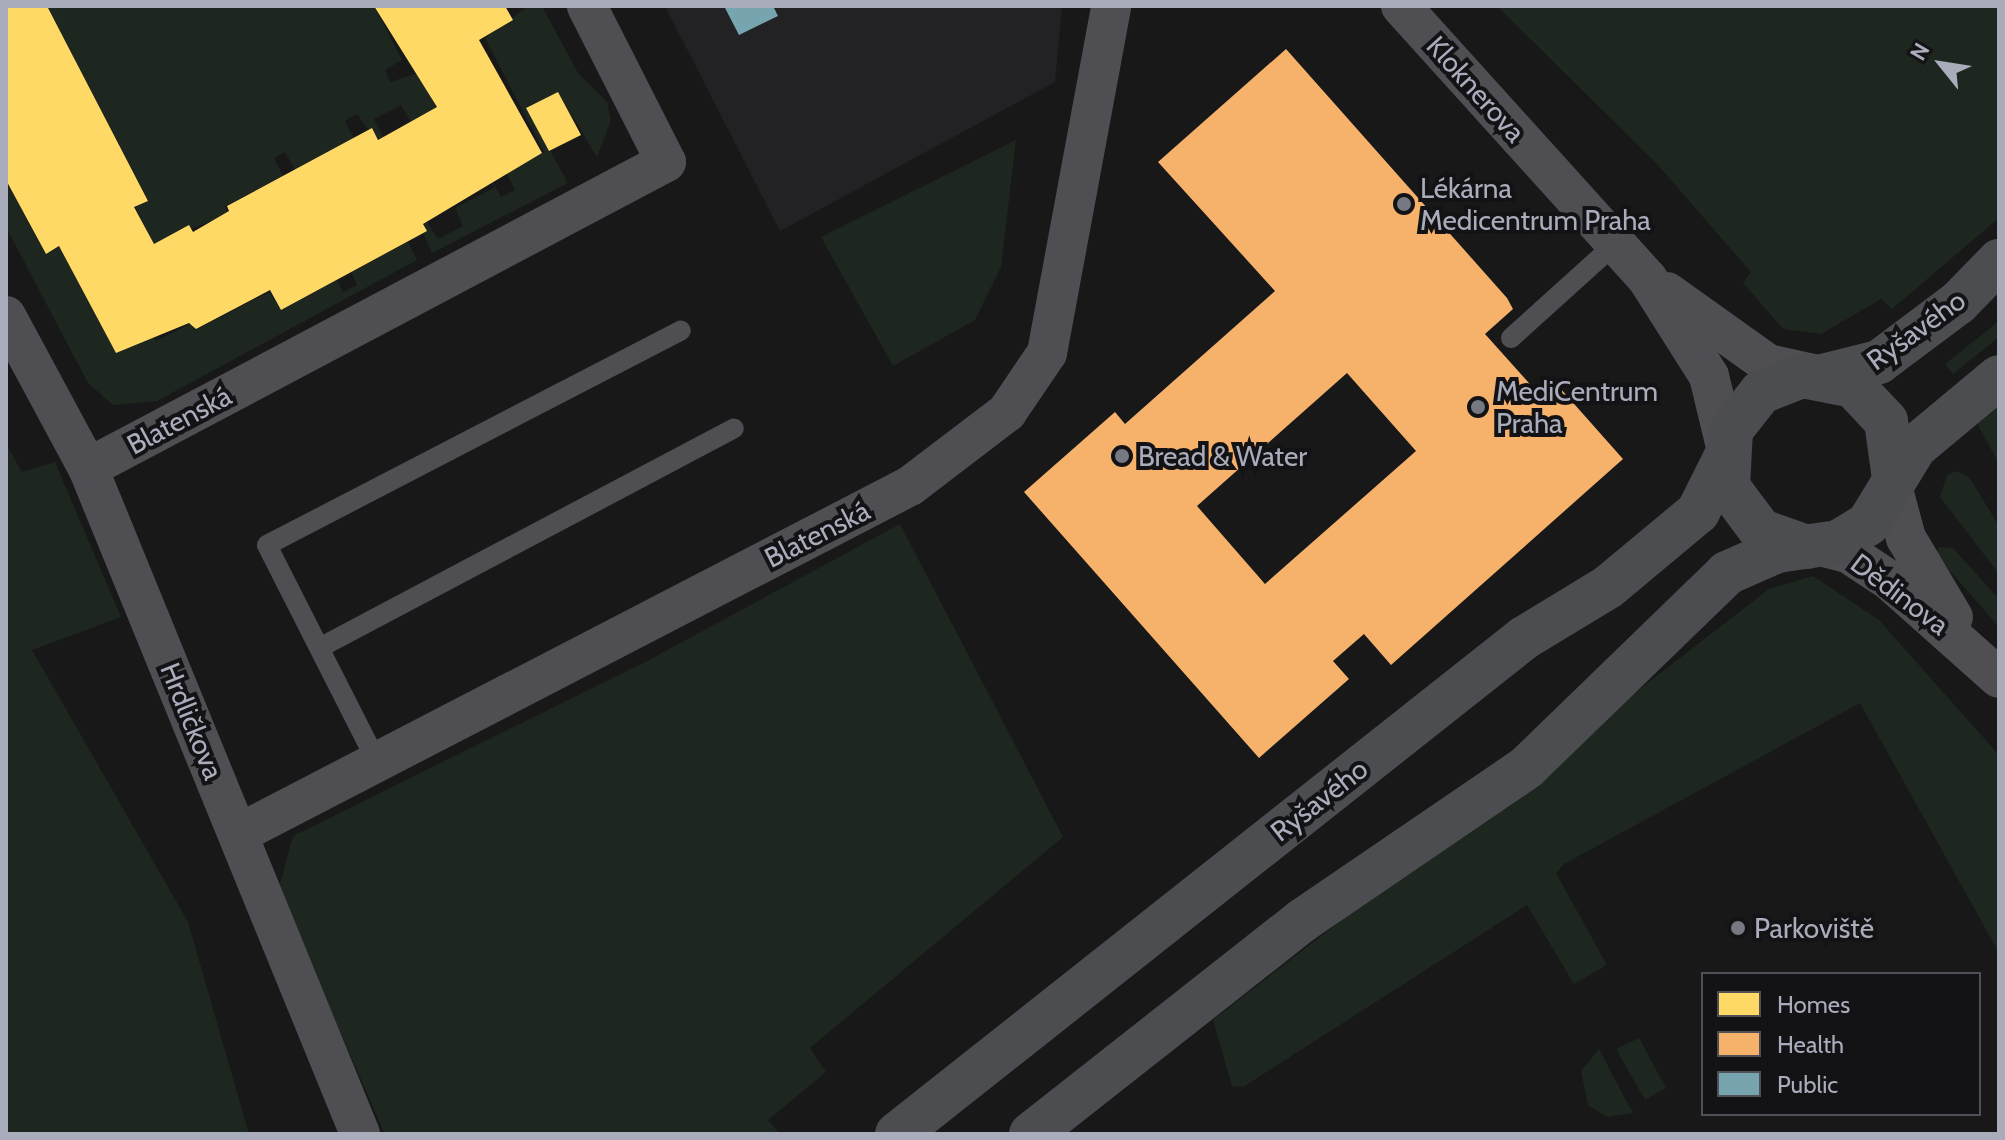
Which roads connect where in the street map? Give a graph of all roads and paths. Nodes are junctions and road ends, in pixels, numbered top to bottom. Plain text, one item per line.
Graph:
1 (587, 6) edge
2 (1111, 6) edge
3 (1401, 6) edge
4 (1616, 243) junction
5 (1999, 261) edge
6 (1647, 278) junction
7 (6, 316) edge
8 (681, 330) dead end
9 (1511, 338) dead end
10 (1820, 376) junction
11 (1999, 377) edge
12 (734, 428) dead end
13 (1726, 452) junction
14 (88, 468) junction
15 (1893, 483) junction
16 (1814, 547) junction
17 (321, 647) junction
18 (1987, 664) edge
19 (377, 762) junction
20 (238, 834) junction
21 (360, 1134) edge
22 (897, 1134) edge
23 (1031, 1134) edge

1 - 14 street, Blatenská
2 - 19 street, Blatenská
3 - 4 street, Kloknerova
4 - 6 street, Kloknerova
4 - 9 lane
5 - 10 main road, Ryšavého
6 - 10 street, Kloknerova
6 - 13 street, Kloknerova
7 - 14 street, Hrdličkova
8 - 17 lane
10 - 13 main road, Ryšavého
10 - 15 main road, Ryšavého
11 - 15 main road
12 - 17 lane
13 - 16 main road
13 - 22 main road, Ryšavého
14 - 20 street, Hrdličkova
15 - 16 main road
15 - 18 street, Dědinova
16 - 18 street, Dědinova
16 - 23 main road
17 - 19 lane
19 - 20 street, Blatenská
20 - 21 street, Hrdličkova

